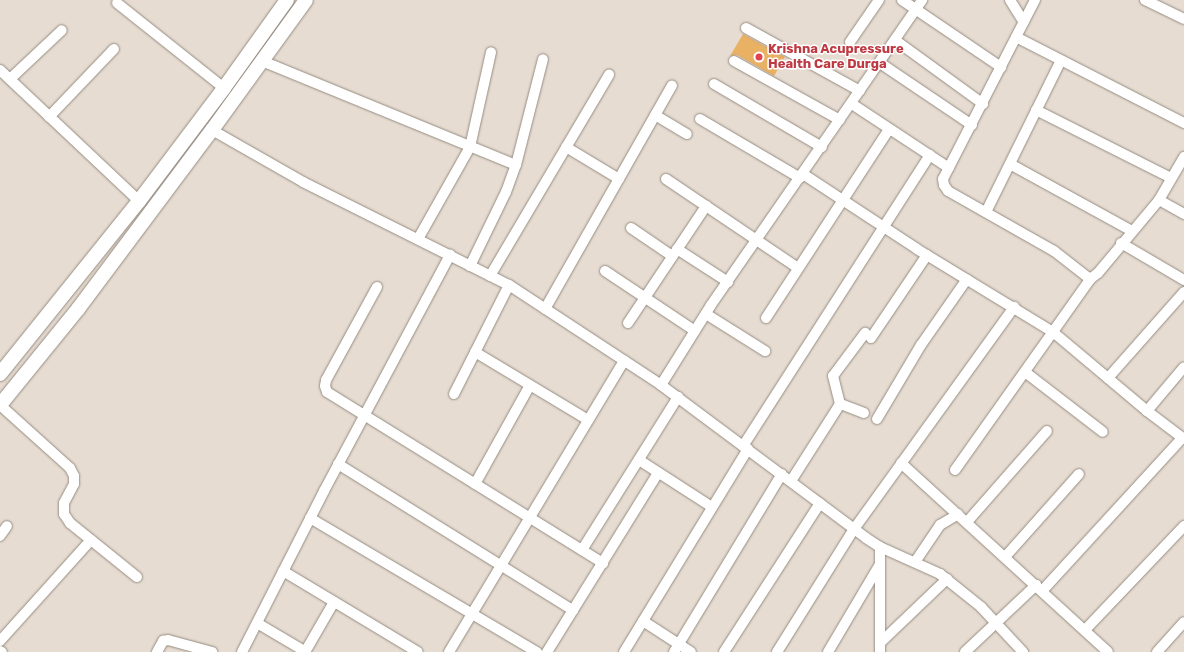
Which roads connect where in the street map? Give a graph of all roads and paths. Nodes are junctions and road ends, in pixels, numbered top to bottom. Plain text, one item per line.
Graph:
1 (286, 0) edge
2 (306, 0) edge
3 (879, 0) edge
4 (902, 0) edge
5 (922, 0) edge
6 (1010, 0) edge
7 (1035, 0) edge
8 (1145, 0) edge
9 (117, 3) dead end
10 (916, 9) junction
11 (1184, 19) edge
12 (1024, 22) junction
13 (746, 28) dead end
14 (62, 30) dead end
15 (1016, 37) junction
16 (895, 40) junction
17 (850, 42) dead end
18 (114, 49) dead end
19 (492, 52) dead end
20 (543, 59) dead end
21 (1061, 60) junction
22 (262, 61) junction
23 (734, 61) dead end
24 (880, 63) junction
25 (1001, 67) junction
26 (0, 70) edge
27 (609, 75) dead end
28 (10, 79) junction
29 (714, 84) dead end
30 (672, 85) dead end
31 (224, 88) junction
32 (860, 91) junction
33 (852, 104) junction
34 (982, 104) junction
35 (1036, 110) junction
36 (655, 115) junction
37 (49, 117) junction
38 (700, 119) dead end
39 (840, 120) junction
40 (1184, 122) edge
41 (972, 125) junction
42 (889, 129) junction
43 (212, 130) junction
44 (687, 134) dead end
45 (470, 146) junction
46 (822, 147) junction
47 (566, 148) junction
48 (930, 155) junction
49 (1184, 157) edge
50 (1010, 164) junction
51 (516, 165) junction
52 (949, 168) junction
53 (802, 176) junction
54 (1171, 178) junction
55 (619, 179) junction
56 (666, 179) dead end
57 (842, 199) junction
58 (1159, 200) junction
59 (139, 201) junction
60 (706, 206) junction
61 (986, 212) junction
62 (1184, 214) edge
63 (885, 227) junction
64 (631, 228) dead end
65 (1132, 231) junction
66 (418, 239) junction
67 (757, 240) junction
68 (1121, 243) junction
69 (675, 253) junction
70 (450, 255) junction
71 (927, 255) junction
72 (470, 266) junction
73 (798, 268) junction
74 (605, 271) dead end
75 (490, 276) junction
76 (967, 279) junction
77 (1090, 279) junction
78 (1184, 280) edge
79 (728, 282) junction
80 (509, 285) junction
81 (377, 287) dead end
82 (1184, 292) edge
83 (645, 298) junction
84 (1014, 307) junction
85 (545, 309) junction
86 (706, 314) junction
87 (766, 318) dead end
88 (628, 323) dead end
89 (695, 331) junction
90 (1053, 332) junction
91 (765, 351) dead end
92 (475, 352) junction
93 (624, 360) junction
94 (1184, 367) edge
95 (1025, 372) junction
96 (0, 374) edge
97 (1108, 378) junction
98 (530, 385) junction
99 (661, 385) junction
100 (454, 394) dead end
101 (678, 397) junction
102 (840, 404) junction
103 (0, 405) edge
104 (1147, 411) junction
105 (864, 413) dead end
106 (364, 416) junction
107 (877, 419) dead end
108 (588, 420) junction
109 (1047, 431) dead end
110 (1103, 432) dead end
111 (1183, 438) edge
112 (746, 448) junction
113 (639, 460) junction
114 (902, 463) junction
115 (338, 464) junction
116 (956, 470) dead end
117 (658, 473) junction
118 (782, 474) junction
119 (1079, 474) dead end
120 (791, 481) junction
121 (475, 484) junction
122 (820, 503) junction
123 (712, 507) junction
124 (958, 514) junction
125 (528, 517) junction
126 (310, 518) junction
127 (967, 522) junction
128 (7, 526) dead end
129 (1184, 526) edge
130 (854, 529) junction
131 (0, 536) edge
132 (91, 540) junction
133 (880, 546) junction
134 (582, 550) junction
135 (1005, 557) junction
136 (915, 562) junction
137 (603, 563) junction
138 (880, 564) junction
139 (500, 565) junction
140 (283, 571) junction
141 (137, 577) dead end
142 (947, 579) junction
143 (1039, 588) junction
144 (334, 602) junction
145 (574, 610) junction
146 (472, 613) junction
147 (643, 621) junction
148 (1184, 622) edge
149 (257, 623) junction
150 (997, 624) junction
151 (1085, 630) junction
152 (0, 641) edge
153 (880, 647) edge
154 (676, 648) edge
155 (157, 652) edge
156 (212, 652) edge
157 (242, 652) edge
158 (305, 652) edge
159 (418, 652) edge
160 (450, 652) edge
161 (537, 652) edge
162 (547, 652) edge
163 (624, 652) edge
164 (692, 652) edge
165 (724, 652) edge
166 (777, 652) edge
167 (828, 652) edge
168 (965, 652) edge
169 (1023, 652) edge
170 (1108, 652) edge
171 (1157, 652) edge

1 - 31 main road
2 - 22 main road
3 - 17 street
4 - 10 street
5 - 10 street
6 - 12 street
7 - 12 street
8 - 11 street
9 - 31 street
10 - 16 street
10 - 25 street
12 - 15 street
13 - 32 street
14 - 28 street
15 - 21 street
15 - 25 street
16 - 24 street
16 - 34 street
18 - 37 street
19 - 45 street
20 - 51 street
21 - 35 street
21 - 40 street
22 - 43 main road
22 - 45 street
23 - 39 street
24 - 32 street
24 - 41 street
25 - 34 street
26 - 28 street
27 - 47 street
28 - 37 street
29 - 46 street
30 - 36 street
31 - 59 main road
32 - 33 street
33 - 39 street
33 - 42 street
34 - 41 street
35 - 50 street
35 - 54 street
36 - 44 street
36 - 55 street
37 - 59 street
38 - 53 street
39 - 46 street
41 - 52 street
42 - 48 street
42 - 57 street
43 - 66 street
43 - 103 main road
45 - 51 street
45 - 66 street
46 - 53 street
47 - 55 street
47 - 75 street
48 - 52 street
48 - 63 street
49 - 54 street
50 - 61 street
50 - 65 street
51 - 72 street
52 - 61 street
53 - 57 street
53 - 67 street
54 - 58 street
55 - 85 street
56 - 60 street
57 - 63 street
57 - 73 street
58 - 62 street
58 - 65 street
59 - 96 main road
60 - 67 street
60 - 69 street
61 - 77 street
63 - 71 street
63 - 112 street
64 - 69 street
65 - 68 street
66 - 70 street
67 - 73 street
67 - 79 street
68 - 77 street
68 - 78 street
69 - 79 street
69 - 83 street
70 - 72 street
70 - 106 street
71 - 76 street
71 - 102 street
72 - 75 street
73 - 87 street
74 - 83 street
75 - 80 street
76 - 84 street
76 - 107 street
77 - 90 street
79 - 86 street
80 - 85 street
80 - 92 street
81 - 106 street
82 - 97 street
83 - 88 street
83 - 89 street
84 - 90 street
84 - 114 street
85 - 93 street
86 - 89 street
86 - 91 street
89 - 99 street
90 - 95 street
90 - 97 street
92 - 98 street
92 - 100 street
93 - 99 street
93 - 108 street
94 - 104 street
95 - 110 street
95 - 116 street
97 - 104 street
98 - 108 street
98 - 121 street
99 - 101 street
101 - 112 street
101 - 113 street
102 - 105 street
102 - 120 street
103 - 132 street
104 - 111 street
106 - 115 street
106 - 121 street
108 - 125 street
109 - 127 street
111 - 143 street
112 - 118 street
112 - 123 street
113 - 117 street
113 - 134 street
114 - 124 street
114 - 130 street
115 - 126 street
115 - 139 street
117 - 123 street
117 - 137 street
118 - 120 street
118 - 154 street
119 - 135 street
120 - 122 street
121 - 125 street
122 - 130 street
122 - 165 street
123 - 147 street
124 - 127 street
124 - 136 street
125 - 134 street
125 - 139 street
126 - 140 street
126 - 146 street
127 - 135 street
128 - 131 street
129 - 151 street
130 - 133 street
130 - 166 street
132 - 141 street
132 - 152 street
133 - 136 street
133 - 138 street
134 - 137 street
135 - 143 street
136 - 142 street
137 - 145 street
138 - 153 street
138 - 167 street
139 - 145 street
139 - 146 street
140 - 144 street
140 - 149 street
142 - 150 street
142 - 153 street
143 - 150 street
143 - 151 street
144 - 158 street
144 - 159 street
145 - 162 street
146 - 160 street
146 - 161 street
147 - 154 street
147 - 163 street
148 - 171 street
149 - 157 street
149 - 158 street
150 - 168 street
150 - 169 street
151 - 170 street
154 - 164 street
155 - 156 street

